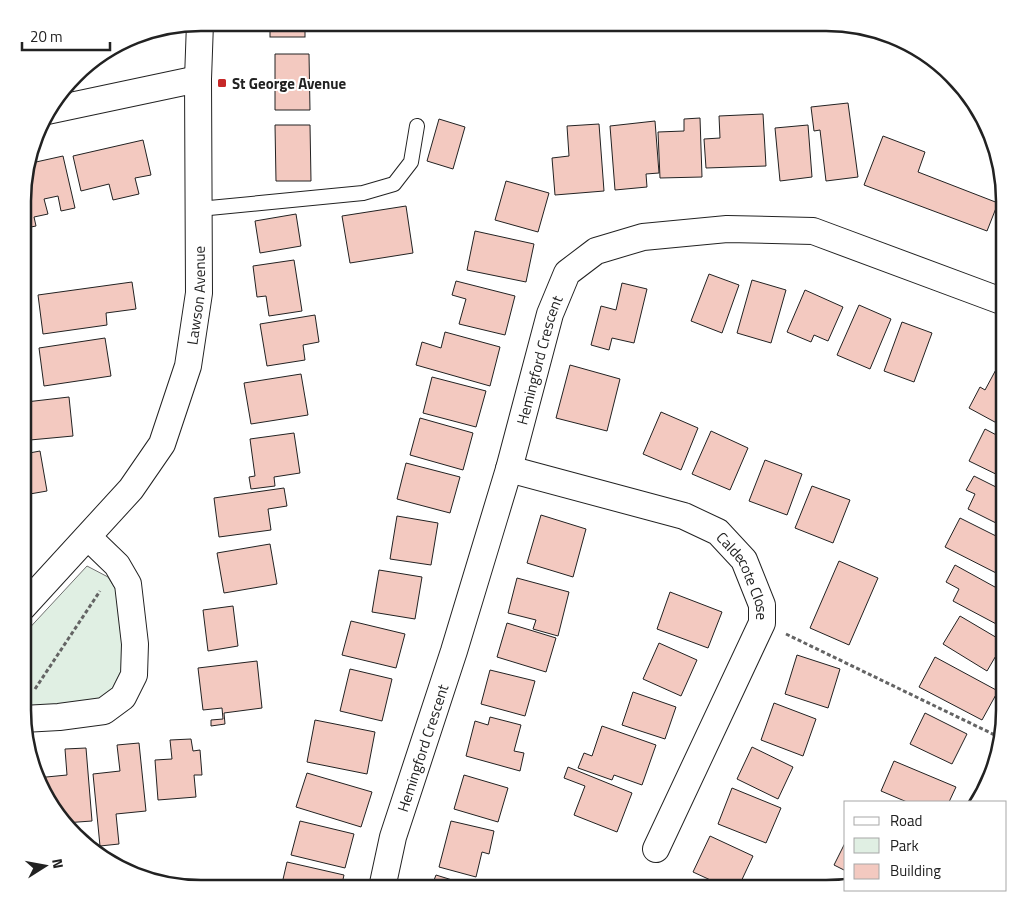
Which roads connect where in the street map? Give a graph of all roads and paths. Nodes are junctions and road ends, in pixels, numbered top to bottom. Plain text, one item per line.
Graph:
1 (200, 32) edge
2 (198, 79) junction
3 (59, 109) edge
4 (417, 126) dead end
5 (199, 209) junction
6 (995, 299) edge
7 (509, 469) junction
8 (88, 537) junction
9 (117, 565) junction
10 (32, 599) edge
11 (762, 623) junction
12 (34, 692) dead end
13 (32, 718) edge
14 (993, 734) edge
15 (656, 849) dead end
16 (384, 880) edge

1 - 2 street, Lawson Avenue
2 - 3 street
2 - 5 street, Lawson Avenue
4 - 5 lane
5 - 8 street, Lawson Avenue
6 - 7 street, Hemingford Crescent
7 - 11 street, Caldecote Close
7 - 16 street, Hemingford Crescent
8 - 9 street
8 - 10 street, Lawson Avenue
9 - 12 path
9 - 13 street
11 - 14 path
11 - 15 street, Caldecote Close

